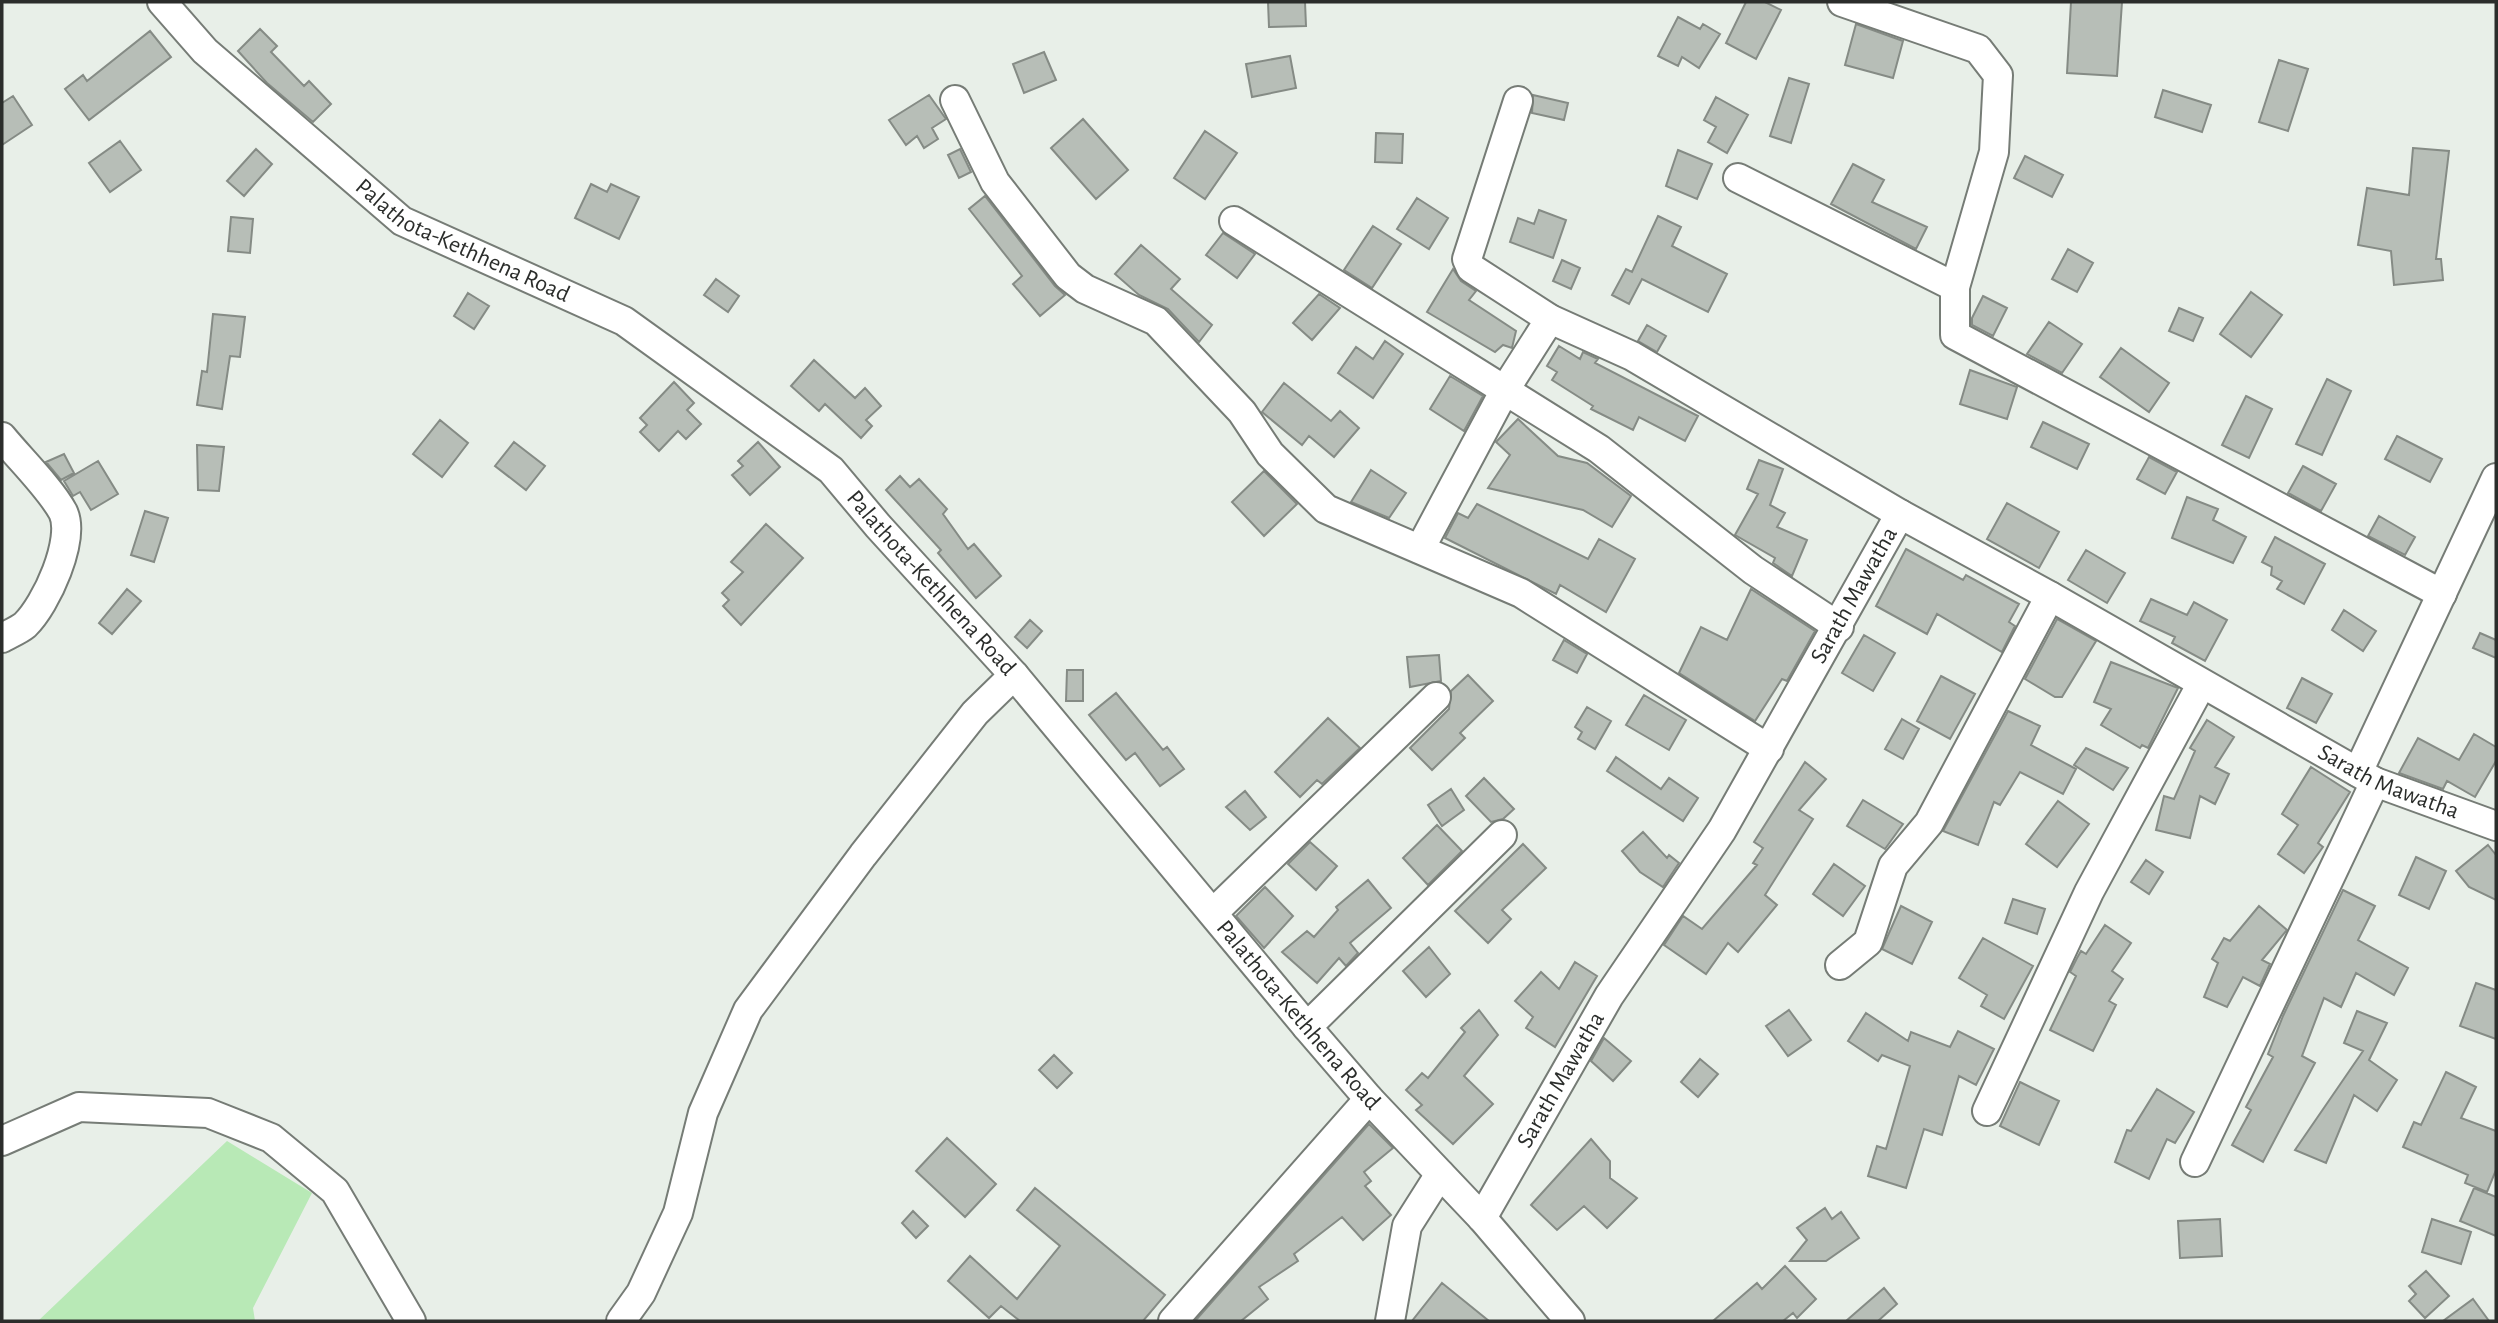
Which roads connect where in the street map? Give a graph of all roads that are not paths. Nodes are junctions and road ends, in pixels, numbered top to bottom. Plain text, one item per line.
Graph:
1 (162, 2) edge
2 (1842, 2) edge
3 (955, 100) dead end
4 (1518, 101) dead end
5 (1738, 178) dead end
6 (1234, 221) dead end
7 (1955, 287) junction
8 (1550, 320) junction
9 (1506, 388) junction
10 (2, 437) edge
11 (2496, 478) edge
12 (1900, 514) junction
13 (1420, 549) junction
14 (2442, 594) junction
15 (2050, 596) junction
16 (1839, 627) junction
17 (2, 638) edge
18 (1014, 675) junction
19 (2201, 685) junction
20 (1436, 697) dead end
21 (1769, 749) junction
22 (2367, 777) junction
23 (2496, 826) edge
24 (1502, 835) dead end
25 (1213, 912) junction
26 (1840, 965) dead end
27 (1307, 1027) junction
28 (1369, 1099) junction
29 (1987, 1111) dead end
30 (2, 1140) edge
31 (2195, 1162) dead end
32 (1440, 1174) junction
33 (1482, 1218) junction
34 (411, 1321) edge
35 (621, 1321) edge
36 (1173, 1321) edge
37 (1390, 1321) edge
38 (1570, 1321) edge

1 - 18 street, Palathota-Kethhena Road
2 - 7 street
3 - 13 street
4 - 8 street
5 - 7 street
6 - 9 street
7 - 14 street
8 - 9 street
8 - 12 street
9 - 13 street
9 - 16 street
10 - 17 street
11 - 14 street
12 - 15 street, Sarath Mawatha
12 - 16 street, Sarath Mawatha
13 - 21 street
14 - 22 street
15 - 19 street, Sarath Mawatha
15 - 26 street
16 - 21 street, Sarath Mawatha
18 - 25 street, Palathota-Kethhena Road
18 - 35 street
19 - 22 street, Sarath Mawatha
19 - 29 street
20 - 25 street
21 - 33 street, Sarath Mawatha
22 - 23 street, Sarath Mawatha
22 - 31 street
24 - 27 street
25 - 27 street, Palathota-Kethhena Road
27 - 28 street, Palathota-Kethhena Road
28 - 32 street, Palathota-Kethhena Road
28 - 36 street
30 - 34 street
32 - 33 street, Palathota-Kethhena Road
32 - 37 street
33 - 38 street, Palathota-Kethhena Road

